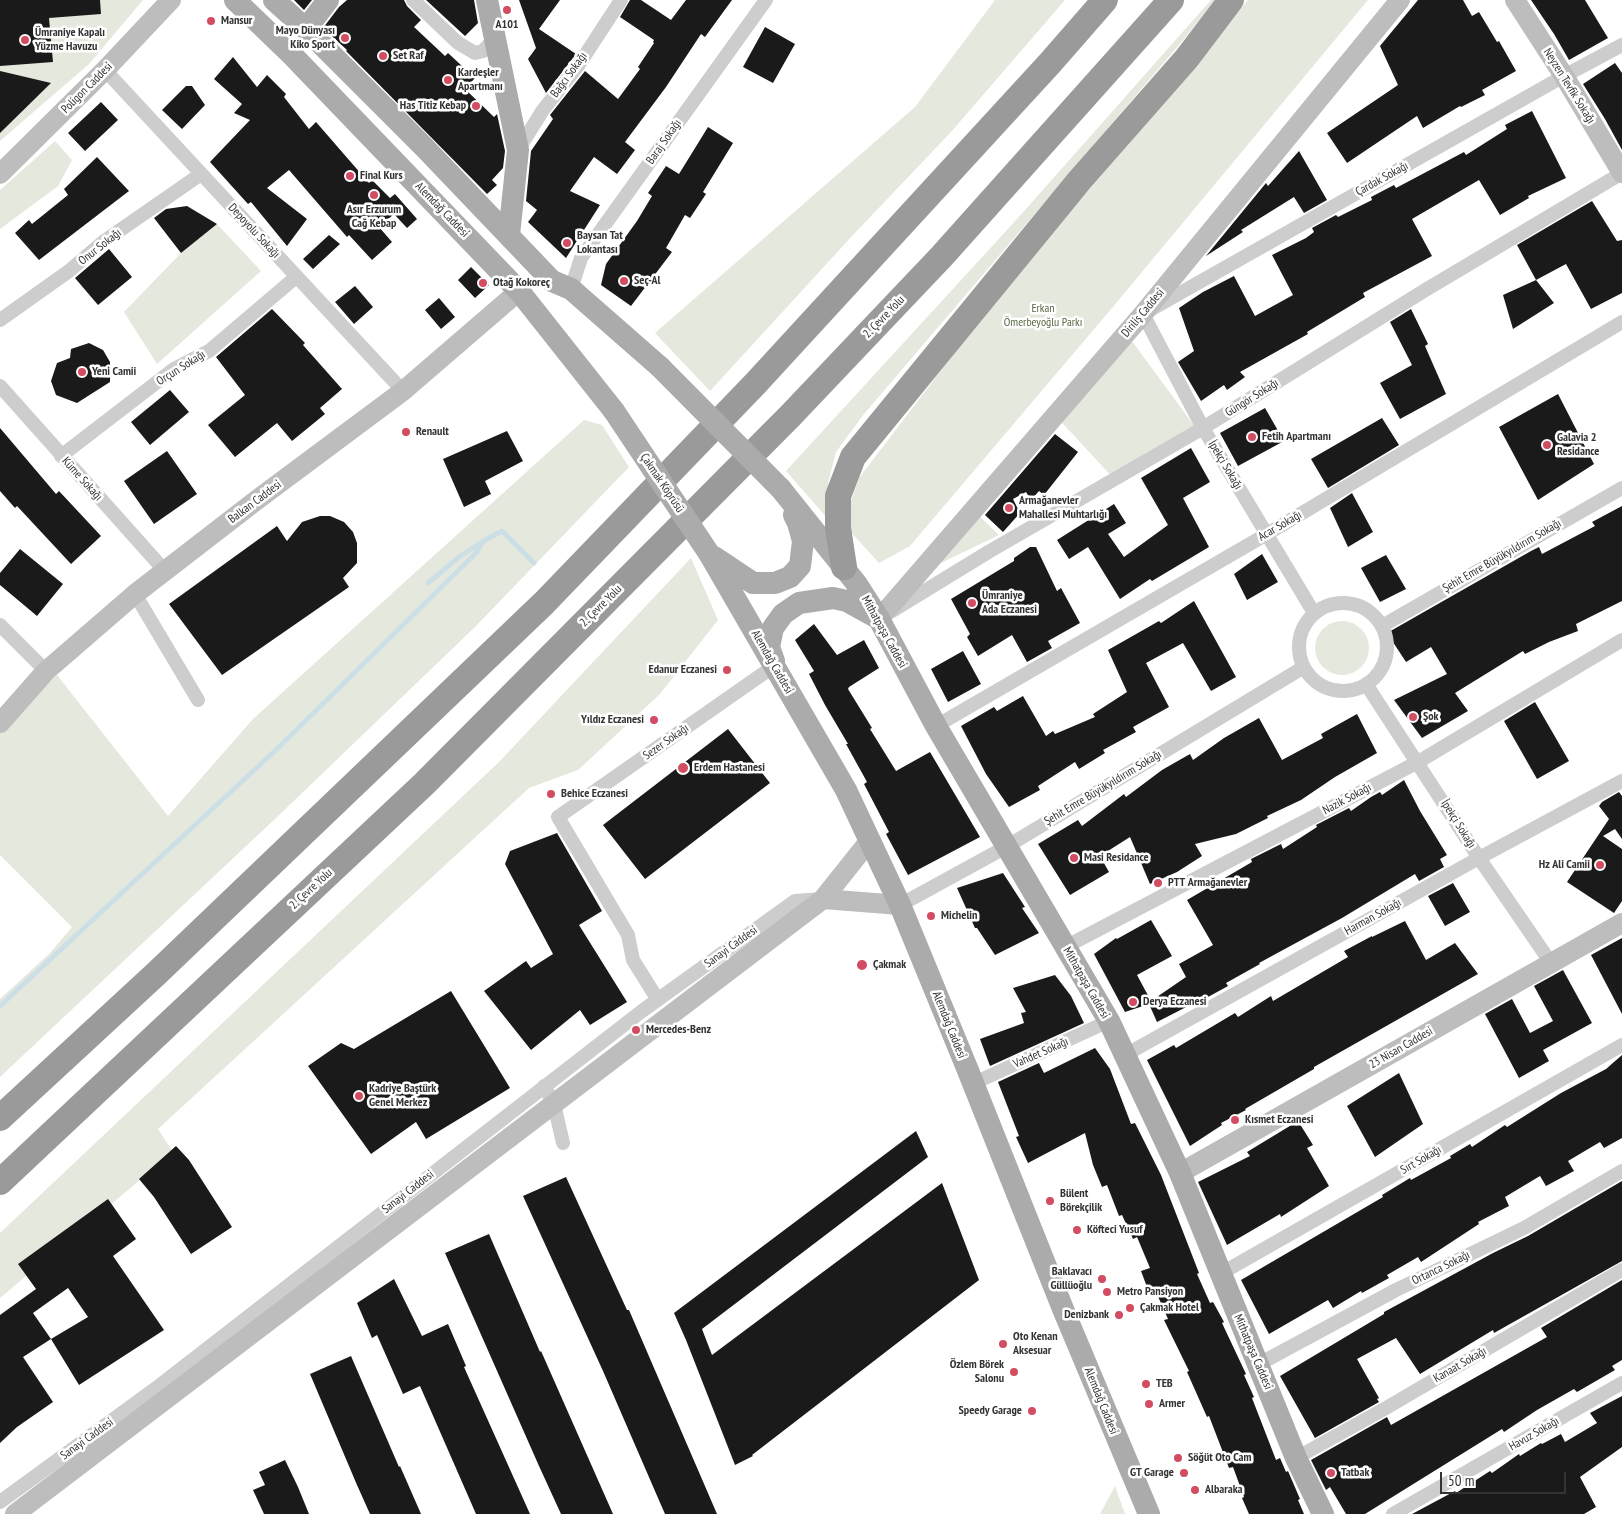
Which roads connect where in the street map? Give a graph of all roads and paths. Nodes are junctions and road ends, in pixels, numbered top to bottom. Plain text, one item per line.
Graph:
1 (171, 0) edge
2 (235, 0) edge
3 (274, 0) edge
4 (328, 0) edge
5 (413, 0) edge
6 (487, 0) edge
7 (621, 0) edge
8 (766, 0) edge
9 (1105, 0) edge
10 (1171, 0) edge
11 (1231, 0) edge
12 (1400, 0) edge
13 (1515, 0) edge
14 (306, 29) junction
15 (495, 38) junction
16 (1622, 45) edge
17 (105, 70) junction
18 (1564, 76) junction
19 (518, 150) junction
20 (1622, 173) edge
21 (0, 174) edge
22 (201, 174) junction
23 (509, 235) junction
24 (296, 277) junction
25 (570, 289) junction
26 (519, 291) junction
27 (1143, 314) junction
28 (0, 320) edge
29 (1622, 322) edge
30 (0, 386) edge
31 (403, 391) junction
32 (614, 411) joint
33 (1203, 428) junction
34 (61, 456) junction
35 (1622, 488) edge
36 (781, 489) junction
37 (1267, 534) junction
38 (710, 555) junction
39 (844, 567) junction
40 (165, 571) junction
41 (136, 594) junction
42 (1314, 613) junction
43 (879, 619) junction
44 (0, 625) edge
45 (1382, 626) junction
46 (1622, 640) edge
47 (1304, 667) junction
48 (776, 668) junction
49 (46, 671) junction
50 (1366, 684) junction
51 (198, 700) dead end
52 (0, 723) edge
53 (936, 726) junction
54 (1418, 762) junction
55 (1622, 781) edge
56 (870, 840) junction
57 (1006, 846) junction
58 (1479, 858) junction
59 (823, 899) junction
60 (900, 905) junction
61 (1622, 923) edge
62 (1065, 947) junction
63 (1551, 963) junction
64 (658, 1000) junction
65 (1109, 1022) junction
66 (1622, 1045) edge
67 (1125, 1055) junction
68 (972, 1084) junction
69 (544, 1086) junction
70 (554, 1104) junction
71 (0, 1118) edge
72 (563, 1143) dead end
73 (1622, 1171) edge
74 (1180, 1173) junction
75 (0, 1182) edge
76 (1622, 1270) edge
77 (1220, 1274) junction
78 (1259, 1364) junction
79 (1622, 1383) edge
80 (1296, 1458) junction
81 (0, 1502) edge
82 (15, 1514) edge
83 (1149, 1514) edge
84 (1323, 1514) edge
85 (1393, 1514) edge

1 - 17 street, Poligon Caddesi
2 - 26 main road, Alemdağ Caddesi
3 - 14 main road
4 - 14 main road
5 - 15 street
6 - 15 main road
7 - 19 street, Bağcı Sokağı
8 - 25 street, Baraj Sokağı
9 - 71 highway
10 - 75 highway, 2. Çevre Yolu
11 - 39 highway
12 - 27 street, Diriliş Caddesi
13 - 18 street, Neyzen Tevfik Sokağı
14 - 23 main road
15 - 19 main road
16 - 18 street, Çardak Sokağı
17 - 21 street, Poligon Caddesi
17 - 22 street, Depoyolu Sokağı
18 - 20 street, Neyzen Tevfik Sokağı
18 - 27 street, Çardak Sokağı
19 - 23 main road
20 - 33 street, Güngör Sokağı
22 - 24 street, Depoyolu Sokağı
22 - 28 street, Onur Sokağı
23 - 25 main road
24 - 31 street, Depoyolu Sokağı
24 - 34 street, Orçun Sokağı
25 - 36 main road, bridge
26 - 31 street, Balkan Caddesi
26 - 32 main road, Alemdağ Caddesi
27 - 33 street, İpekçi Sokağı
27 - 43 street, Diriliş Caddesi
29 - 37 street, Acar Sokağı
30 - 34 street, Küme Sokağı
31 - 40 street, Balkan Caddesi
32 - 38 main road, Çakmak Köprüsü, bridge
33 - 37 street, İpekçi Sokağı
33 - 43 street, Güngör Sokağı
34 - 40 street, Küme Sokağı
35 - 45 street, Şehit Emre Büyükyıldırım Sokağı
36 - 38 main road
36 - 39 main road, Mithatpaşa Caddesi
37 - 42 street, İpekçi Sokağı
37 - 53 street, Acar Sokağı
38 - 48 main road, Alemdağ Caddesi
39 - 43 main road, Mithatpaşa Caddesi
40 - 41 street, Balkan Caddesi
41 - 49 street, Balkan Caddesi
41 - 51 street
42 - 45 street
42 - 47 street
43 - 48 main road
43 - 53 main road, Mithatpaşa Caddesi
44 - 49 street
45 - 50 street
46 - 54 street, Nazik Sokağı
47 - 50 street
47 - 57 street, Şehit Emre Büyükyıldırım Sokağı
48 - 56 main road, Alemdağ Caddesi
48 - 64 street, Sezer Sokağı
49 - 52 street, Balkan Caddesi
50 - 54 street, İpekçi Sokağı
53 - 57 main road, Mithatpaşa Caddesi
54 - 58 street, İpekçi Sokağı
54 - 62 street, Nazik Sokağı
55 - 58 street, Harman Sokağı
56 - 59 street, Sanayi Caddesi
56 - 60 main road, Alemdağ Caddesi
57 - 60 street, Şehit Emre Büyükyıldırım Sokağı
57 - 62 main road, Mithatpaşa Caddesi
58 - 63 street, İpekçi Sokağı
58 - 67 street, Harman Sokağı
59 - 60 street, Sanayi Caddesi
59 - 64 street, Sanayi Caddesi
59 - 70 street, Sanayi Caddesi
60 - 68 main road, Alemdağ Caddesi
61 - 63 street, 23 Nisan Caddesi
62 - 65 main road, Mithatpaşa Caddesi
63 - 74 street, 23 Nisan Caddesi
64 - 69 street, Sanayi Caddesi
65 - 67 main road, Mithatpaşa Caddesi
65 - 68 street, Vahdet Sokağı
66 - 77 street, Sırt Sokağı
67 - 74 main road, Mithatpaşa Caddesi
68 - 83 main road, Alemdağ Caddesi
69 - 70 street
69 - 81 street, Sanayi Caddesi
70 - 72 street
70 - 82 street, Sanayi Caddesi
73 - 78 street, Ortanca Sokağı
74 - 77 main road, Mithatpaşa Caddesi
76 - 80 street, Kanaat Sokağı
77 - 78 main road, Mithatpaşa Caddesi
78 - 80 main road, Mithatpaşa Caddesi
79 - 85 street, Havuz Sokağı
80 - 84 main road, Mithatpaşa Caddesi

